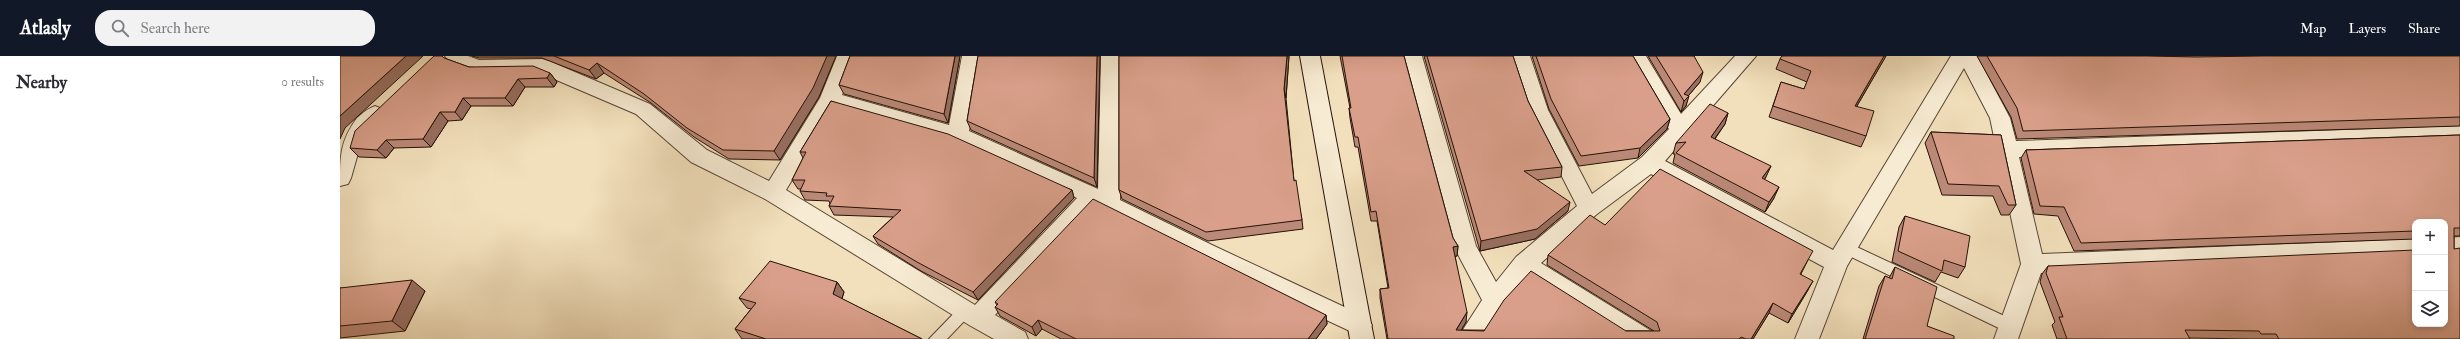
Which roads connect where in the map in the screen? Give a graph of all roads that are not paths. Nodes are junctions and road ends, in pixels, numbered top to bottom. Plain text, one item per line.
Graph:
1 (455, 56) edge
2 (847, 56) edge
3 (972, 56) edge
4 (1111, 56) edge
5 (1310, 56) edge
6 (1412, 56) edge
7 (1520, 56) edge
8 (1636, 56) edge
9 (1746, 56) edge
10 (1961, 56) edge
11 (1966, 56) edge
12 (830, 99) junction
13 (387, 103) edge
14 (1680, 130) junction
15 (2460, 134) edge
16 (347, 135) edge
17 (958, 135) junction
18 (2007, 150) junction
19 (1650, 163) junction
20 (340, 178) edge
21 (773, 193) junction
22 (1101, 200) junction
23 (1589, 208) junction
24 (2460, 246) edge
25 (2448, 247) edge
26 (2412, 248) edge
27 (1842, 255) junction
28 (1524, 264) junction
29 (2033, 264) junction
30 (1494, 301) junction
31 (971, 314) junction
32 (1361, 332) edge
33 (2008, 332) edge
34 (937, 339) edge
35 (1016, 339) edge
36 (1469, 339) edge
37 (1644, 339) edge
38 (1808, 339) edge

1 - 21 street
2 - 12 street
3 - 17 street
4 - 22 street
5 - 32 street
6 - 30 street
7 - 23 street
8 - 14 street
9 - 14 street
10 - 27 street
11 - 18 street
12 - 17 street
12 - 21 street
13 - 16 street
14 - 19 street
15 - 18 street
16 - 20 street
17 - 22 street
18 - 29 street
19 - 23 street
19 - 27 street
21 - 31 street
22 - 31 street
22 - 32 street
23 - 28 street
24 - 25 street
26 - 29 street
27 - 33 lane
27 - 38 street
28 - 30 street
28 - 37 street
29 - 33 street
30 - 36 street
31 - 34 lane
31 - 35 street

